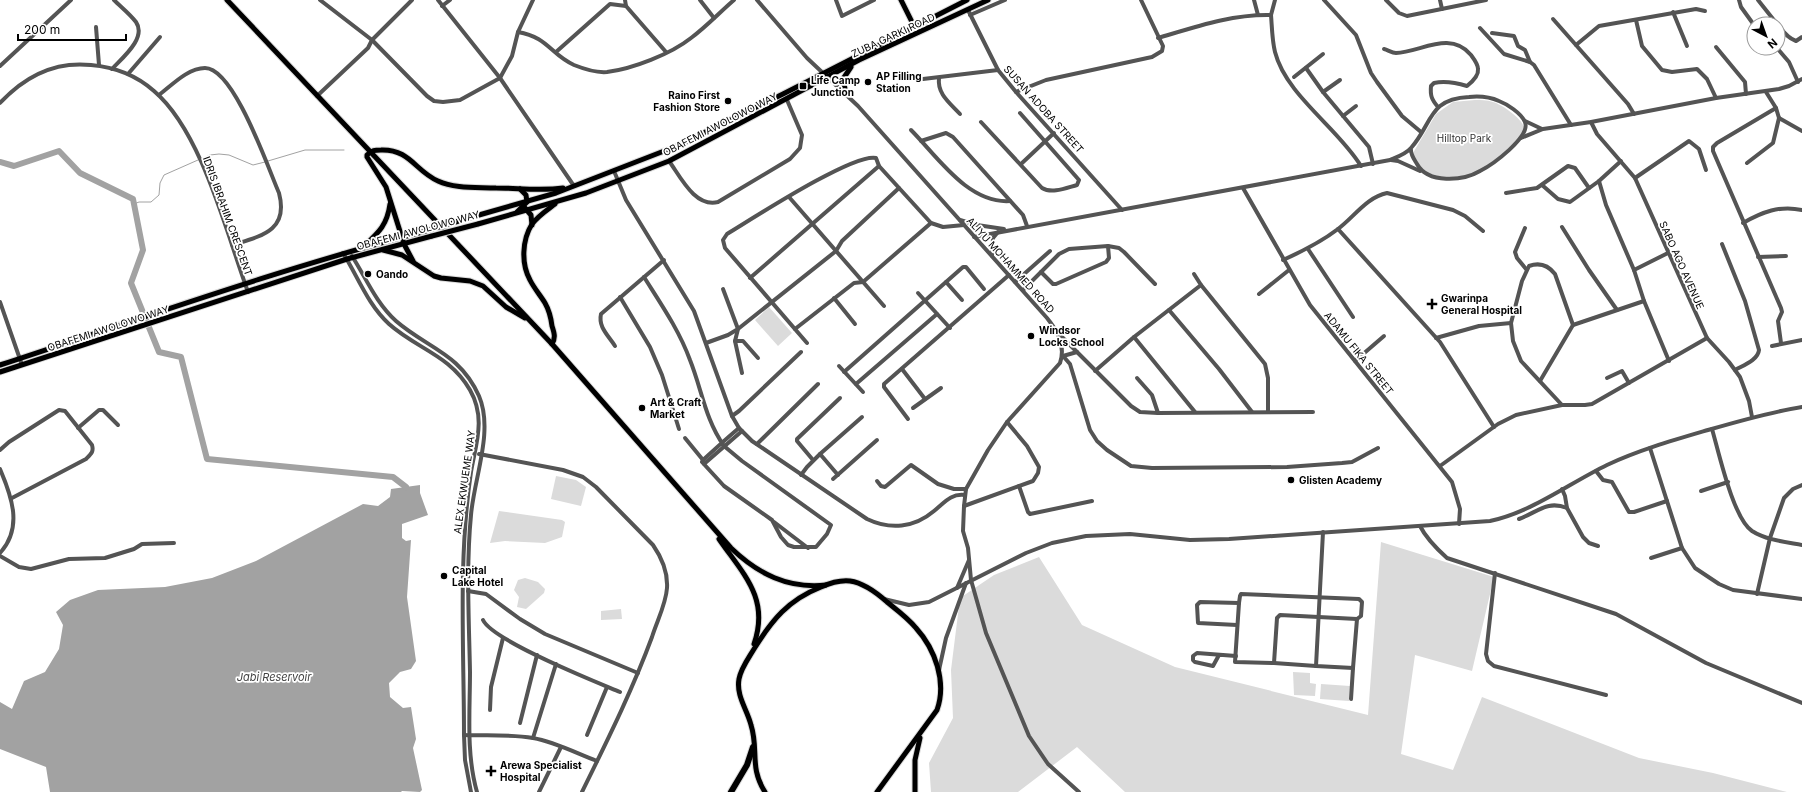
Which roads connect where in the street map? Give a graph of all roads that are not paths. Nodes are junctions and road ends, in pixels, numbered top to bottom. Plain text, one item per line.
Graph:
1 (71, 0) edge
2 (114, 0) edge
3 (227, 0) edge
4 (320, 0) edge
5 (412, 0) edge
6 (438, 0) edge
7 (450, 0) edge
8 (533, 0) edge
9 (625, 0) edge
10 (700, 0) edge
11 (734, 0) edge
12 (756, 0) edge
13 (836, 0) edge
14 (874, 0) edge
15 (901, 0) edge
16 (967, 0) edge
17 (988, 0) edge
18 (1005, 0) edge
19 (1141, 0) edge
20 (1254, 0) edge
21 (1275, 0) edge
22 (1324, 0) edge
23 (1388, 0) edge
24 (1440, 0) edge
25 (1486, 0) edge
26 (1739, 0) edge
27 (1758, 0) edge
28 (610, 2) edge
29 (442, 6) junction
30 (626, 6) junction
31 (1442, 9) junction
32 (1705, 10) dead end
33 (969, 12) junction
34 (1673, 12) junction
35 (1258, 15) junction
36 (1271, 15) junction
37 (1748, 16) edge
38 (1771, 16) edge
39 (714, 18) junction
40 (1553, 19) dead end
41 (1636, 20) junction
42 (914, 26) junction
43 (96, 27) dead end
44 (1480, 28) dead end
45 (518, 32) junction
46 (1492, 33) dead end
47 (1786, 34) edge
48 (160, 37) dead end
49 (1802, 37) edge
50 (1158, 38) junction
51 (372, 40) junction
52 (1576, 45) junction
53 (1687, 46) dead end
54 (1716, 47) dead end
55 (1384, 49) dead end
56 (556, 52) junction
57 (666, 52) junction
58 (1323, 54) dead end
59 (1783, 56) edge
60 (859, 60) junction
61 (1530, 62) junction
62 (0, 66) edge
63 (99, 66) junction
64 (1306, 68) junction
65 (112, 69) junction
66 (998, 70) junction
67 (823, 72) junction
68 (128, 74) junction
69 (1294, 77) dead end
70 (500, 78) junction
71 (828, 78) junction
72 (939, 78) junction
73 (923, 79) dead end
74 (1802, 79) edge
75 (1340, 80) dead end
76 (1798, 82) junction
77 (1016, 92) junction
78 (1323, 92) junction
79 (1766, 92) junction
80 (846, 94) junction
81 (1746, 94) junction
82 (159, 95) junction
83 (317, 96) junction
84 (1716, 98) junction
85 (787, 100) junction
86 (0, 103) edge
87 (1356, 106) dead end
88 (1438, 107) junction
89 (1776, 108) junction
90 (1020, 113) dead end
91 (960, 114) dead end
92 (1634, 114) junction
93 (1343, 116) junction
94 (1779, 118) junction
95 (1524, 121) junction
96 (980, 122) dead end
97 (1592, 122) junction
98 (1571, 125) junction
99 (1543, 129) junction
100 (910, 130) dead end
101 (1802, 131) edge
102 (1421, 132) junction
103 (1054, 133) junction
104 (1521, 138) junction
105 (921, 141) junction
106 (1044, 142) junction
107 (1411, 148) junction
108 (370, 152) junction
109 (1390, 160) junction
110 (669, 161) junction
111 (1621, 161) junction
112 (1747, 162) dead end
113 (1021, 164) junction
114 (1373, 164) junction
115 (879, 166) junction
116 (1361, 166) junction
117 (614, 170) junction
118 (1706, 170) dead end
119 (1423, 172) junction
120 (1635, 178) junction
121 (617, 181) junction
122 (1600, 181) junction
123 (1542, 185) junction
124 (574, 186) junction
125 (520, 188) junction
126 (899, 188) junction
127 (1243, 188) junction
128 (1589, 188) junction
129 (1506, 193) dead end
130 (790, 197) junction
131 (390, 199) junction
132 (1010, 201) junction
133 (558, 202) junction
134 (525, 205) junction
135 (1122, 210) junction
136 (1802, 210) edge
137 (958, 218) junction
138 (931, 223) junction
139 (1743, 223) junction
140 (813, 224) junction
141 (532, 225) junction
142 (964, 226) junction
143 (1027, 226) junction
144 (1562, 227) dead end
145 (1525, 228) dead end
146 (1338, 229) junction
147 (1009, 230) junction
148 (1483, 231) dead end
149 (999, 232) junction
150 (974, 236) junction
151 (402, 237) junction
152 (232, 244) junction
153 (404, 244) junction
154 (1722, 244) dead end
155 (1108, 246) junction
156 (361, 248) junction
157 (1308, 249) junction
158 (380, 250) junction
159 (836, 251) junction
160 (1050, 251) dead end
161 (350, 252) junction
162 (343, 253) junction
163 (1668, 253) junction
164 (992, 256) junction
165 (1786, 256) dead end
166 (353, 257) junction
167 (1758, 257) junction
168 (346, 259) junction
169 (664, 260) junction
170 (1283, 260) junction
171 (413, 261) junction
172 (1526, 269) junction
173 (1289, 270) junction
174 (1634, 270) junction
175 (1041, 272) junction
176 (1194, 274) dead end
177 (1009, 275) junction
178 (644, 277) junction
179 (750, 278) junction
180 (863, 282) junction
181 (946, 282) junction
182 (1015, 282) junction
183 (245, 284) junction
184 (1155, 284) dead end
185 (1201, 285) junction
186 (723, 289) dead end
187 (984, 289) dead end
188 (1023, 290) junction
189 (248, 292) junction
190 (918, 293) dead end
191 (1259, 294) dead end
192 (620, 297) junction
193 (834, 298) junction
194 (962, 300) dead end
195 (924, 301) junction
196 (0, 302) edge
197 (771, 302) junction
198 (1644, 302) junction
199 (884, 306) dead end
200 (1169, 310) junction
201 (1617, 310) junction
202 (937, 314) junction
203 (1353, 317) dead end
204 (530, 320) junction
205 (1512, 322) junction
206 (855, 324) dead end
207 (1573, 325) junction
208 (950, 328) junction
209 (738, 329) junction
210 (795, 329) junction
211 (1057, 331) junction
212 (1384, 336) dead end
213 (1134, 338) junction
214 (1436, 338) junction
215 (1707, 338) junction
216 (1802, 340) edge
217 (735, 341) junction
218 (706, 343) junction
219 (807, 343) dead end
220 (1781, 343) junction
221 (552, 344) junction
222 (615, 346) dead end
223 (1772, 346) dead end
224 (801, 352) dead end
225 (1077, 352) junction
226 (1062, 356) junction
227 (758, 358) dead end
228 (20, 359) junction
229 (1354, 361) junction
230 (1669, 361) junction
231 (0, 365) edge
232 (22, 365) junction
233 (839, 366) dead end
234 (902, 369) junction
235 (1735, 370) junction
236 (1095, 371) junction
237 (0, 372) edge
238 (844, 372) junction
239 (742, 373) dead end
240 (1137, 378) dead end
241 (1607, 378) dead end
242 (1540, 380) junction
243 (818, 384) dead end
244 (856, 384) junction
245 (1629, 384) junction
246 (941, 388) dead end
247 (863, 392) dead end
248 (840, 398) dead end
249 (925, 399) junction
250 (1562, 405) junction
251 (1802, 407) edge
252 (913, 408) dead end
253 (1195, 412) junction
254 (1252, 412) junction
255 (1268, 412) junction
256 (1313, 412) dead end
257 (1158, 413) junction
258 (732, 416) junction
259 (862, 417) dead end
260 (1752, 417) junction
261 (908, 419) dead end
262 (1007, 422) junction
263 (118, 426) dead end
264 (1494, 427) junction
265 (78, 428) junction
266 (679, 429) dead end
267 (741, 429) junction
268 (1712, 429) junction
269 (685, 438) dead end
270 (877, 440) dead end
271 (723, 444) junction
272 (756, 444) junction
273 (1378, 448) dead end
274 (1650, 448) junction
275 (0, 450) edge
276 (476, 453) junction
277 (481, 454) junction
278 (820, 454) junction
279 (813, 460) junction
280 (703, 462) junction
281 (1440, 466) junction
282 (0, 469) edge
283 (1596, 471) junction
284 (801, 475) junction
285 (838, 475) junction
286 (833, 479) dead end
287 (877, 481) dead end
288 (1728, 482) junction
289 (1802, 485) edge
290 (1019, 486) junction
291 (966, 489) junction
292 (1562, 489) junction
293 (1701, 491) dead end
294 (965, 495) junction
295 (12, 498) junction
296 (1092, 501) dead end
297 (1667, 501) junction
298 (964, 506) junction
299 (1567, 508) junction
300 (1519, 519) dead end
301 (772, 520) junction
302 (707, 521) junction
303 (1459, 524) junction
304 (1420, 526) junction
305 (1323, 532) junction
306 (1770, 538) junction
307 (174, 543) dead end
308 (1802, 545) edge
309 (1598, 546) dead end
310 (809, 548) junction
311 (1682, 548) junction
312 (0, 553) edge
313 (0, 556) edge
314 (969, 558) junction
315 (1651, 558) dead end
316 (1495, 573) junction
317 (971, 580) junction
318 (966, 584) junction
319 (826, 585) junction
320 (957, 589) junction
321 (463, 591) junction
322 (469, 592) junction
323 (1757, 594) junction
324 (883, 598) junction
325 (1320, 598) junction
326 (1802, 599) edge
327 (1239, 603) junction
328 (1319, 617) junction
329 (1357, 619) junction
330 (483, 620) dead end
331 (1237, 626) junction
332 (503, 638) junction
333 (752, 652) junction
334 (537, 655) junction
335 (1219, 655) junction
336 (1236, 656) junction
337 (556, 664) junction
338 (1274, 664) junction
339 (1316, 666) junction
340 (1353, 668) junction
341 (638, 673) junction
342 (939, 674) junction
343 (607, 687) junction
344 (620, 692) dead end
345 (1606, 695) dead end
346 (1351, 699) dead end
347 (1802, 703) edge
348 (490, 710) dead end
349 (520, 723) dead end
350 (925, 728) junction
351 (587, 735) dead end
352 (464, 736) junction
353 (471, 736) junction
354 (533, 738) junction
355 (561, 747) junction
356 (753, 747) junction
357 (597, 761) junction
358 (471, 792) edge
359 (477, 792) edge
360 (540, 792) edge
361 (582, 792) edge
362 (731, 792) edge
363 (765, 792) edge
364 (877, 792) edge
365 (915, 792) edge
366 (1079, 792) edge

1 - 62 street
2 - 65 street
3 - 83 main road
4 - 51 street
5 - 51 street
6 - 29 street
7 - 29 street
8 - 45 street
9 - 30 street
10 - 39 street
11 - 39 street
12 - 67 street, ALIYU MOHAMMED ROAD
13 - 14 street
15 - 42 main road, ZUBA GARKI ROAD
16 - 42 main road, ZUBA GARKI ROAD
17 - 33 main road, ZUBA GARKI ROAD
18 - 33 street
19 - 50 street
20 - 35 street
21 - 36 street
22 - 102 street
23 - 31 street
24 - 31 street
25 - 31 street
26 - 37 street
27 - 38 street
28 - 30 street
28 - 56 street
29 - 70 street
30 - 57 street
32 - 34 street
33 - 60 main road, ZUBA GARKI ROAD
33 - 66 street, SUSAN ADOBA STREET
34 - 41 street
34 - 53 street
35 - 36 street
35 - 50 street
36 - 116 street
39 - 57 street
40 - 52 street
41 - 52 street
41 - 84 street
42 - 67 main road, ZUBA GARKI ROAD
43 - 63 street
44 - 61 street
45 - 56 street
45 - 70 street
46 - 61 street
47 - 49 street
48 - 68 street
50 - 77 street
51 - 70 street
51 - 83 street
52 - 92 street
54 - 81 street
55 - 88 street
56 - 57 street
58 - 64 street
59 - 76 street
60 - 71 main road, ZUBA GARKI ROAD
60 - 80 main road
61 - 98 street
63 - 65 street, IDRIS IBRAHIM CRESCENT
63 - 86 street, IDRIS IBRAHIM CRESCENT
64 - 69 street
64 - 78 street
65 - 68 street, IDRIS IBRAHIM CRESCENT
66 - 72 street
66 - 77 street, SUSAN ADOBA STREET
67 - 71 street, ALIYU MOHAMMED ROAD
67 - 117 main road, OBAFEMI AWOLOWO WAY
68 - 82 street, IDRIS IBRAHIM CRESCENT
70 - 124 street
71 - 80 street, ALIYU MOHAMMED ROAD
71 - 85 main road, OBAFEMI AWOLOWO WAY
72 - 73 street
72 - 91 street
74 - 76 street
75 - 78 street
76 - 79 street
77 - 103 street, SUSAN ADOBA STREET
78 - 93 street
79 - 81 street
79 - 89 street
80 - 137 street, ALIYU MOHAMMED ROAD
81 - 84 street
82 - 152 street, IDRIS IBRAHIM CRESCENT
82 - 152 street
83 - 108 main road
84 - 92 street
85 - 110 main road, OBAFEMI AWOLOWO WAY
85 - 110 street
87 - 93 street
88 - 95 street
88 - 102 street
89 - 94 street
89 - 139 street
90 - 106 street
92 - 97 street
93 - 114 street
94 - 101 street
94 - 112 street
95 - 99 street
95 - 104 street
96 - 113 street
97 - 98 street
97 - 111 street, SABO AGO AVENUE
98 - 99 street
99 - 104 street
100 - 105 street
102 - 107 street
103 - 106 street
103 - 135 street, SUSAN ADOBA STREET
104 - 119 street
105 - 132 street
105 - 132 street
106 - 113 street
106 - 113 street
107 - 109 street
107 - 119 street
108 - 125 main road
108 - 131 main road
108 - 204 main road
109 - 114 street
109 - 119 street
110 - 121 main road, OBAFEMI AWOLOWO WAY
111 - 120 street, SABO AGO AVENUE
111 - 122 street
114 - 116 street
115 - 126 street
115 - 130 street
115 - 140 street
116 - 127 street
117 - 121 street
117 - 124 main road, OBAFEMI AWOLOWO WAY
118 - 120 street
120 - 163 street, SABO AGO AVENUE
121 - 133 main road, OBAFEMI AWOLOWO WAY
121 - 169 street
122 - 128 street
122 - 174 street
123 - 128 street
123 - 128 street
123 - 129 street
124 - 125 main road
124 - 134 main road, OBAFEMI AWOLOWO WAY
125 - 134 main road
126 - 138 street
126 - 159 street
127 - 135 street
127 - 170 street, ADAMU FIKA STREET
130 - 140 street
130 - 179 street
131 - 151 main road
131 - 156 main road
132 - 143 street
133 - 134 main road, OBAFEMI AWOLOWO WAY
133 - 141 main road
134 - 141 main road
134 - 151 main road, OBAFEMI AWOLOWO WAY, bridge
134 - 153 main road, OBAFEMI AWOLOWO WAY, bridge
135 - 143 street
136 - 139 street
137 - 142 street, ALIYU MOHAMMED ROAD
137 - 147 street
138 - 142 street
138 - 180 street
139 - 167 street
140 - 159 street
140 - 179 street
141 - 221 main road
142 - 150 street, ALIYU MOHAMMED ROAD
143 - 147 street
144 - 201 street
145 - 172 street
146 - 148 street
146 - 157 street
146 - 214 street
147 - 149 street
149 - 150 street
149 - 164 street
150 - 164 street, ALIYU MOHAMMED ROAD
151 - 153 main road
151 - 156 main road, OBAFEMI AWOLOWO WAY
152 - 183 street, IDRIS IBRAHIM CRESCENT
153 - 158 main road, OBAFEMI AWOLOWO WAY
153 - 171 main road
154 - 235 street
155 - 175 street
155 - 175 street
155 - 184 street
156 - 161 main road, OBAFEMI AWOLOWO WAY
157 - 170 street
157 - 203 street
158 - 166 main road, OBAFEMI AWOLOWO WAY
158 - 171 main road
159 - 180 street
159 - 197 street
160 - 182 street
161 - 162 main road, OBAFEMI AWOLOWO WAY
161 - 166 street, ALEX EKWUEME WAY
162 - 168 street, ALEX EKWUEME WAY
162 - 183 main road, OBAFEMI AWOLOWO WAY
163 - 174 street
163 - 215 street, SABO AGO AVENUE
164 - 177 street, ALIYU MOHAMMED ROAD
165 - 167 street
166 - 168 main road, OBAFEMI AWOLOWO WAY
166 - 277 street, ALEX EKWUEME WAY
167 - 220 street
168 - 189 main road, OBAFEMI AWOLOWO WAY
168 - 276 street, ALEX EKWUEME WAY
169 - 178 street
169 - 218 street
170 - 173 street, ADAMU FIKA STREET
171 - 204 main road
172 - 205 street
172 - 207 street
173 - 191 street
173 - 229 street, ADAMU FIKA STREET
174 - 198 street
175 - 188 street
176 - 185 street
177 - 182 street, ALIYU MOHAMMED ROAD
177 - 208 street
178 - 192 street
178 - 271 street
179 - 197 street
180 - 193 street
180 - 199 street
181 - 187 street
181 - 194 street
181 - 195 street
182 - 188 street, ALIYU MOHAMMED ROAD
183 - 189 street, IDRIS IBRAHIM CRESCENT
183 - 228 main road, OBAFEMI AWOLOWO WAY
185 - 200 street
185 - 255 street
186 - 209 street
188 - 211 street, ALIYU MOHAMMED ROAD
189 - 232 main road, OBAFEMI AWOLOWO WAY
190 - 195 street
192 - 222 street
192 - 266 street
193 - 206 street
193 - 210 street
195 - 202 street
195 - 238 street
196 - 228 street
197 - 209 street
197 - 210 street
198 - 201 street
198 - 230 street
200 - 213 street
200 - 254 street
201 - 207 street
202 - 208 street
202 - 244 street
204 - 221 main road
205 - 214 street
205 - 242 street
207 - 242 street
208 - 234 street
209 - 217 street
209 - 218 street
210 - 219 street
211 - 225 street
211 - 226 street, ALIYU MOHAMMED ROAD
212 - 229 street
213 - 236 street
213 - 253 street
214 - 264 street
215 - 230 street
215 - 235 street, SABO AGO AVENUE
216 - 220 street
217 - 227 street
217 - 239 street
218 - 258 street
220 - 223 street
221 - 302 main road
224 - 258 street
225 - 226 street
225 - 236 street
226 - 262 street
226 - 273 street
228 - 231 main road, OBAFEMI AWOLOWO WAY
228 - 232 street
229 - 281 street, ADAMU FIKA STREET
230 - 245 street
232 - 237 main road, OBAFEMI AWOLOWO WAY
233 - 238 street
234 - 249 street
234 - 261 street
235 - 260 street, SABO AGO AVENUE
236 - 257 street
238 - 244 street
240 - 257 street
241 - 245 street
242 - 250 street
243 - 272 street
244 - 247 street
245 - 250 street
246 - 249 street
248 - 279 street
249 - 252 street
250 - 264 street
251 - 260 street
253 - 254 street
253 - 257 street
254 - 255 street
255 - 256 street
258 - 267 street
259 - 278 street
260 - 268 street
262 - 290 street
262 - 291 street
263 - 265 street
264 - 281 street
265 - 275 street
265 - 295 street
267 - 271 street
267 - 272 street
268 - 274 street
268 - 288 street
269 - 280 street
270 - 285 street
271 - 280 street
271 - 310 street
272 - 284 street
274 - 283 street
274 - 297 street
276 - 277 street
276 - 321 street, ALEX EKWUEME WAY
277 - 322 street, ALEX EKWUEME WAY
277 - 341 street
278 - 279 street
278 - 285 street
279 - 284 street
280 - 301 street
281 - 303 street, ADAMU FIKA STREET
282 - 295 street
283 - 292 street
283 - 297 street
284 - 294 street
285 - 286 street
287 - 291 street
288 - 293 street
288 - 306 street
289 - 306 street
290 - 296 street
290 - 298 street
291 - 294 street
292 - 299 street
292 - 303 street
294 - 298 street
295 - 312 street
297 - 311 street
298 - 314 street
299 - 300 street
299 - 309 street
301 - 310 street
301 - 310 street
302 - 319 main road
302 - 333 main road
303 - 304 street
304 - 305 street
304 - 316 street
305 - 317 street
305 - 325 street
306 - 308 street
306 - 323 street
307 - 313 street
311 - 315 street
311 - 323 street
314 - 317 street
314 - 320 street
316 - 345 street
316 - 347 street
317 - 318 street
317 - 366 street
318 - 320 street
318 - 342 street
319 - 324 main road
319 - 333 main road
320 - 324 street
321 - 322 street
321 - 352 street, ALEX EKWUEME WAY
322 - 341 street
322 - 353 street, ALEX EKWUEME WAY
323 - 326 street
324 - 342 main road
325 - 327 street
325 - 328 street
325 - 329 street
327 - 331 street
327 - 331 street
328 - 329 street
328 - 338 street
328 - 339 street
329 - 340 street
330 - 332 street
331 - 336 street
332 - 334 street
332 - 348 street
333 - 356 main road
334 - 337 street
334 - 349 street
335 - 335 street
335 - 336 street
336 - 338 street
337 - 343 street
337 - 354 street
338 - 339 street
339 - 340 street
340 - 346 street
341 - 357 street
342 - 350 main road
343 - 344 street
343 - 351 street
350 - 364 main road
350 - 365 main road
352 - 353 street
352 - 358 street, ALEX EKWUEME WAY
353 - 354 street
353 - 359 street, ALEX EKWUEME WAY
354 - 355 street
355 - 357 street
355 - 360 street
356 - 362 highway
356 - 363 main road
357 - 361 street

